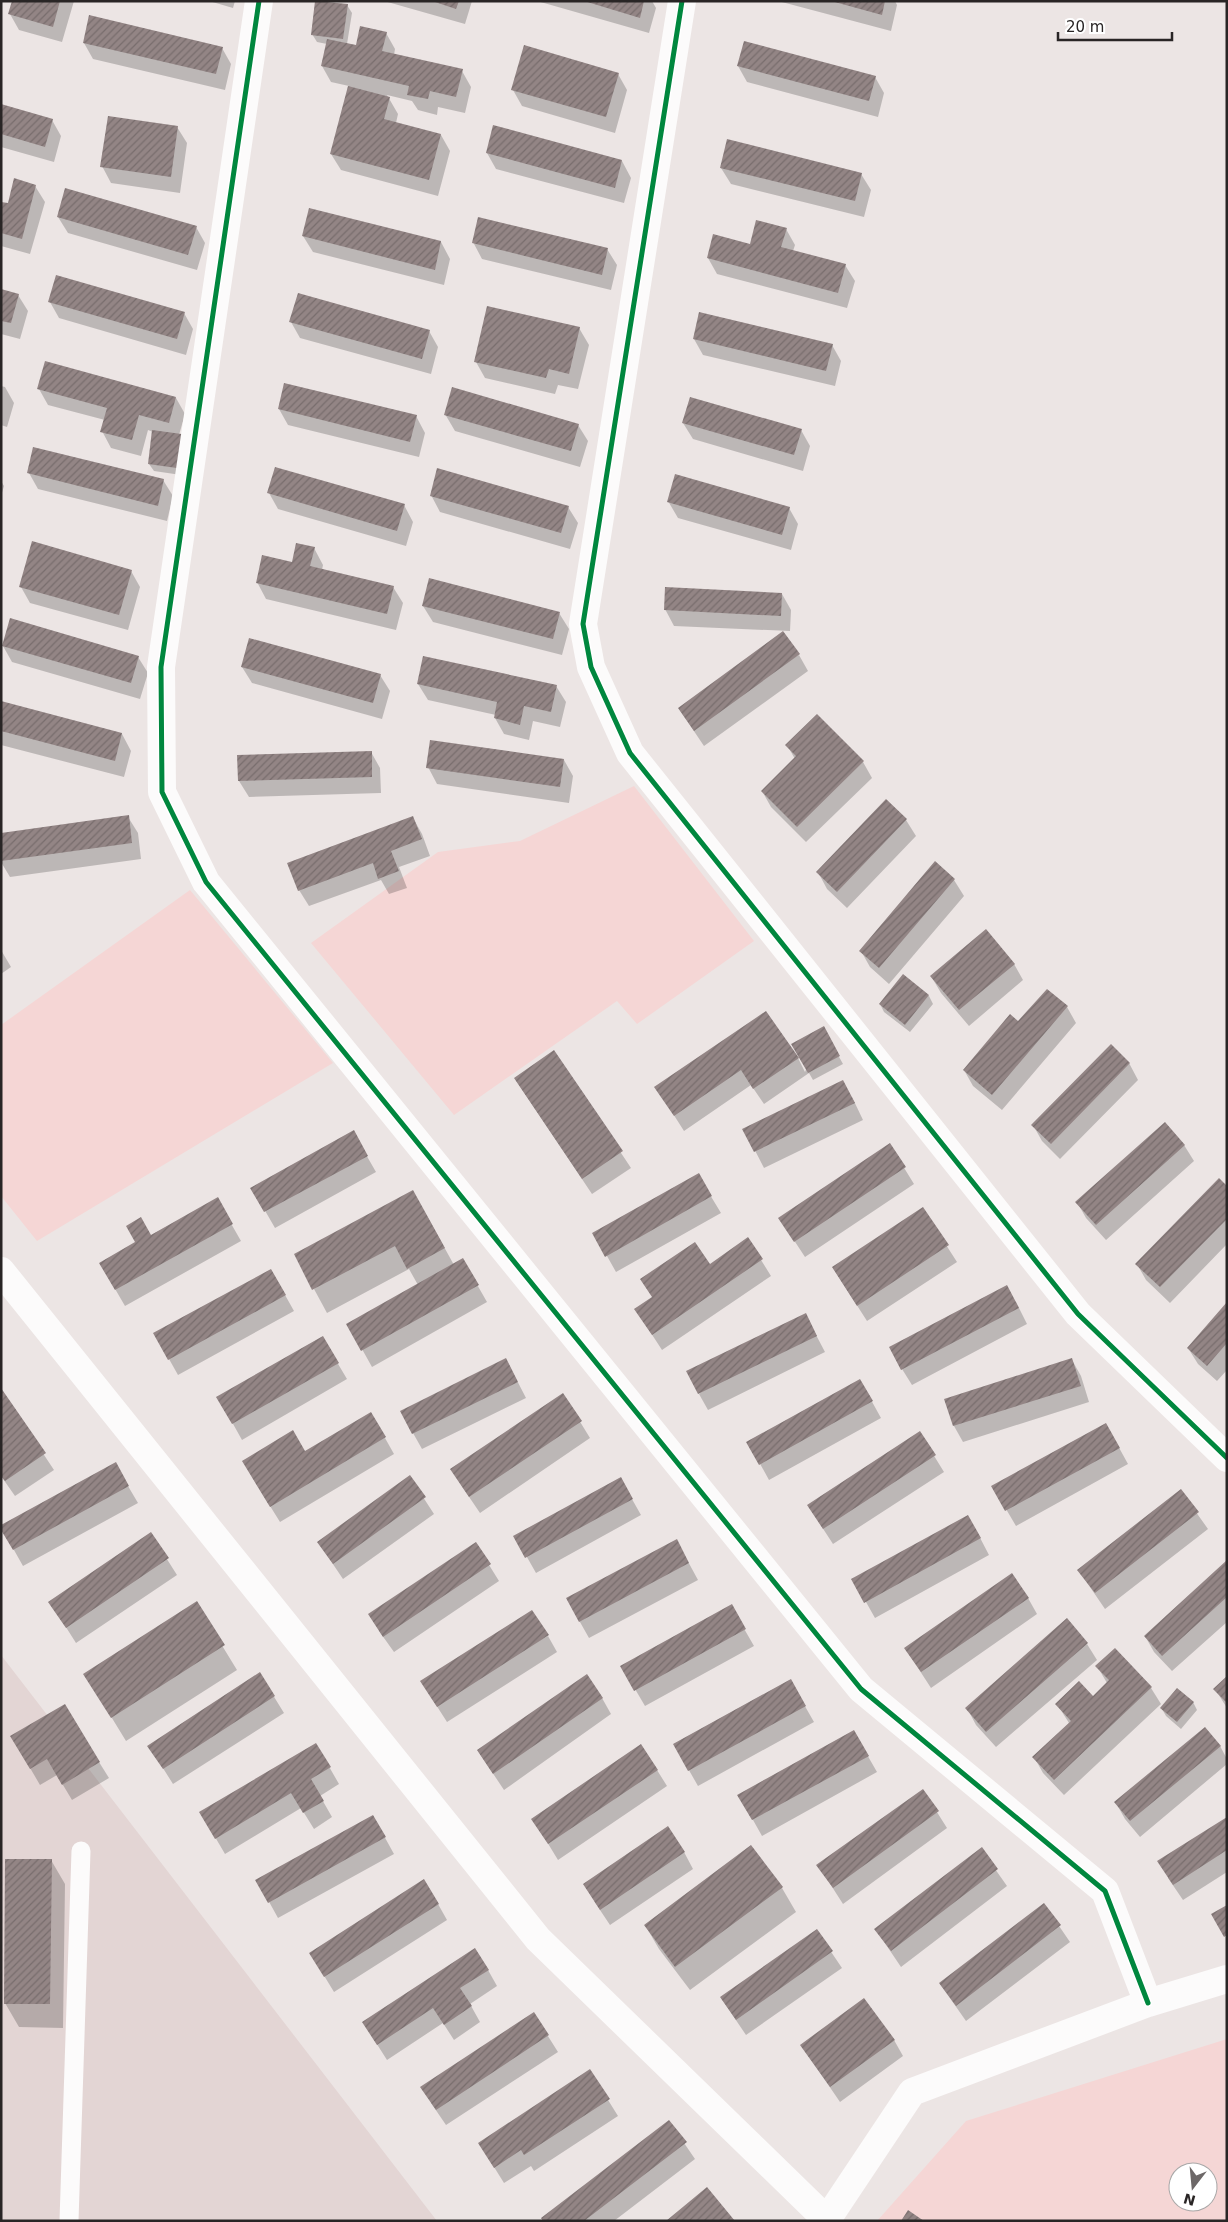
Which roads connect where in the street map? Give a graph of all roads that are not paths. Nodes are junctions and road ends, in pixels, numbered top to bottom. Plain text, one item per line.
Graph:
1 (259, 1) edge
2 (682, 1) edge
3 (1, 1271) edge
4 (1227, 1458) edge
5 (81, 1851) dead end
6 (1227, 1979) edge
7 (1148, 2003) junction
8 (827, 2220) edge
9 (69, 2221) edge

1 - 7 street
2 - 4 street
3 - 8 street
5 - 9 lane
6 - 7 street
7 - 8 street

